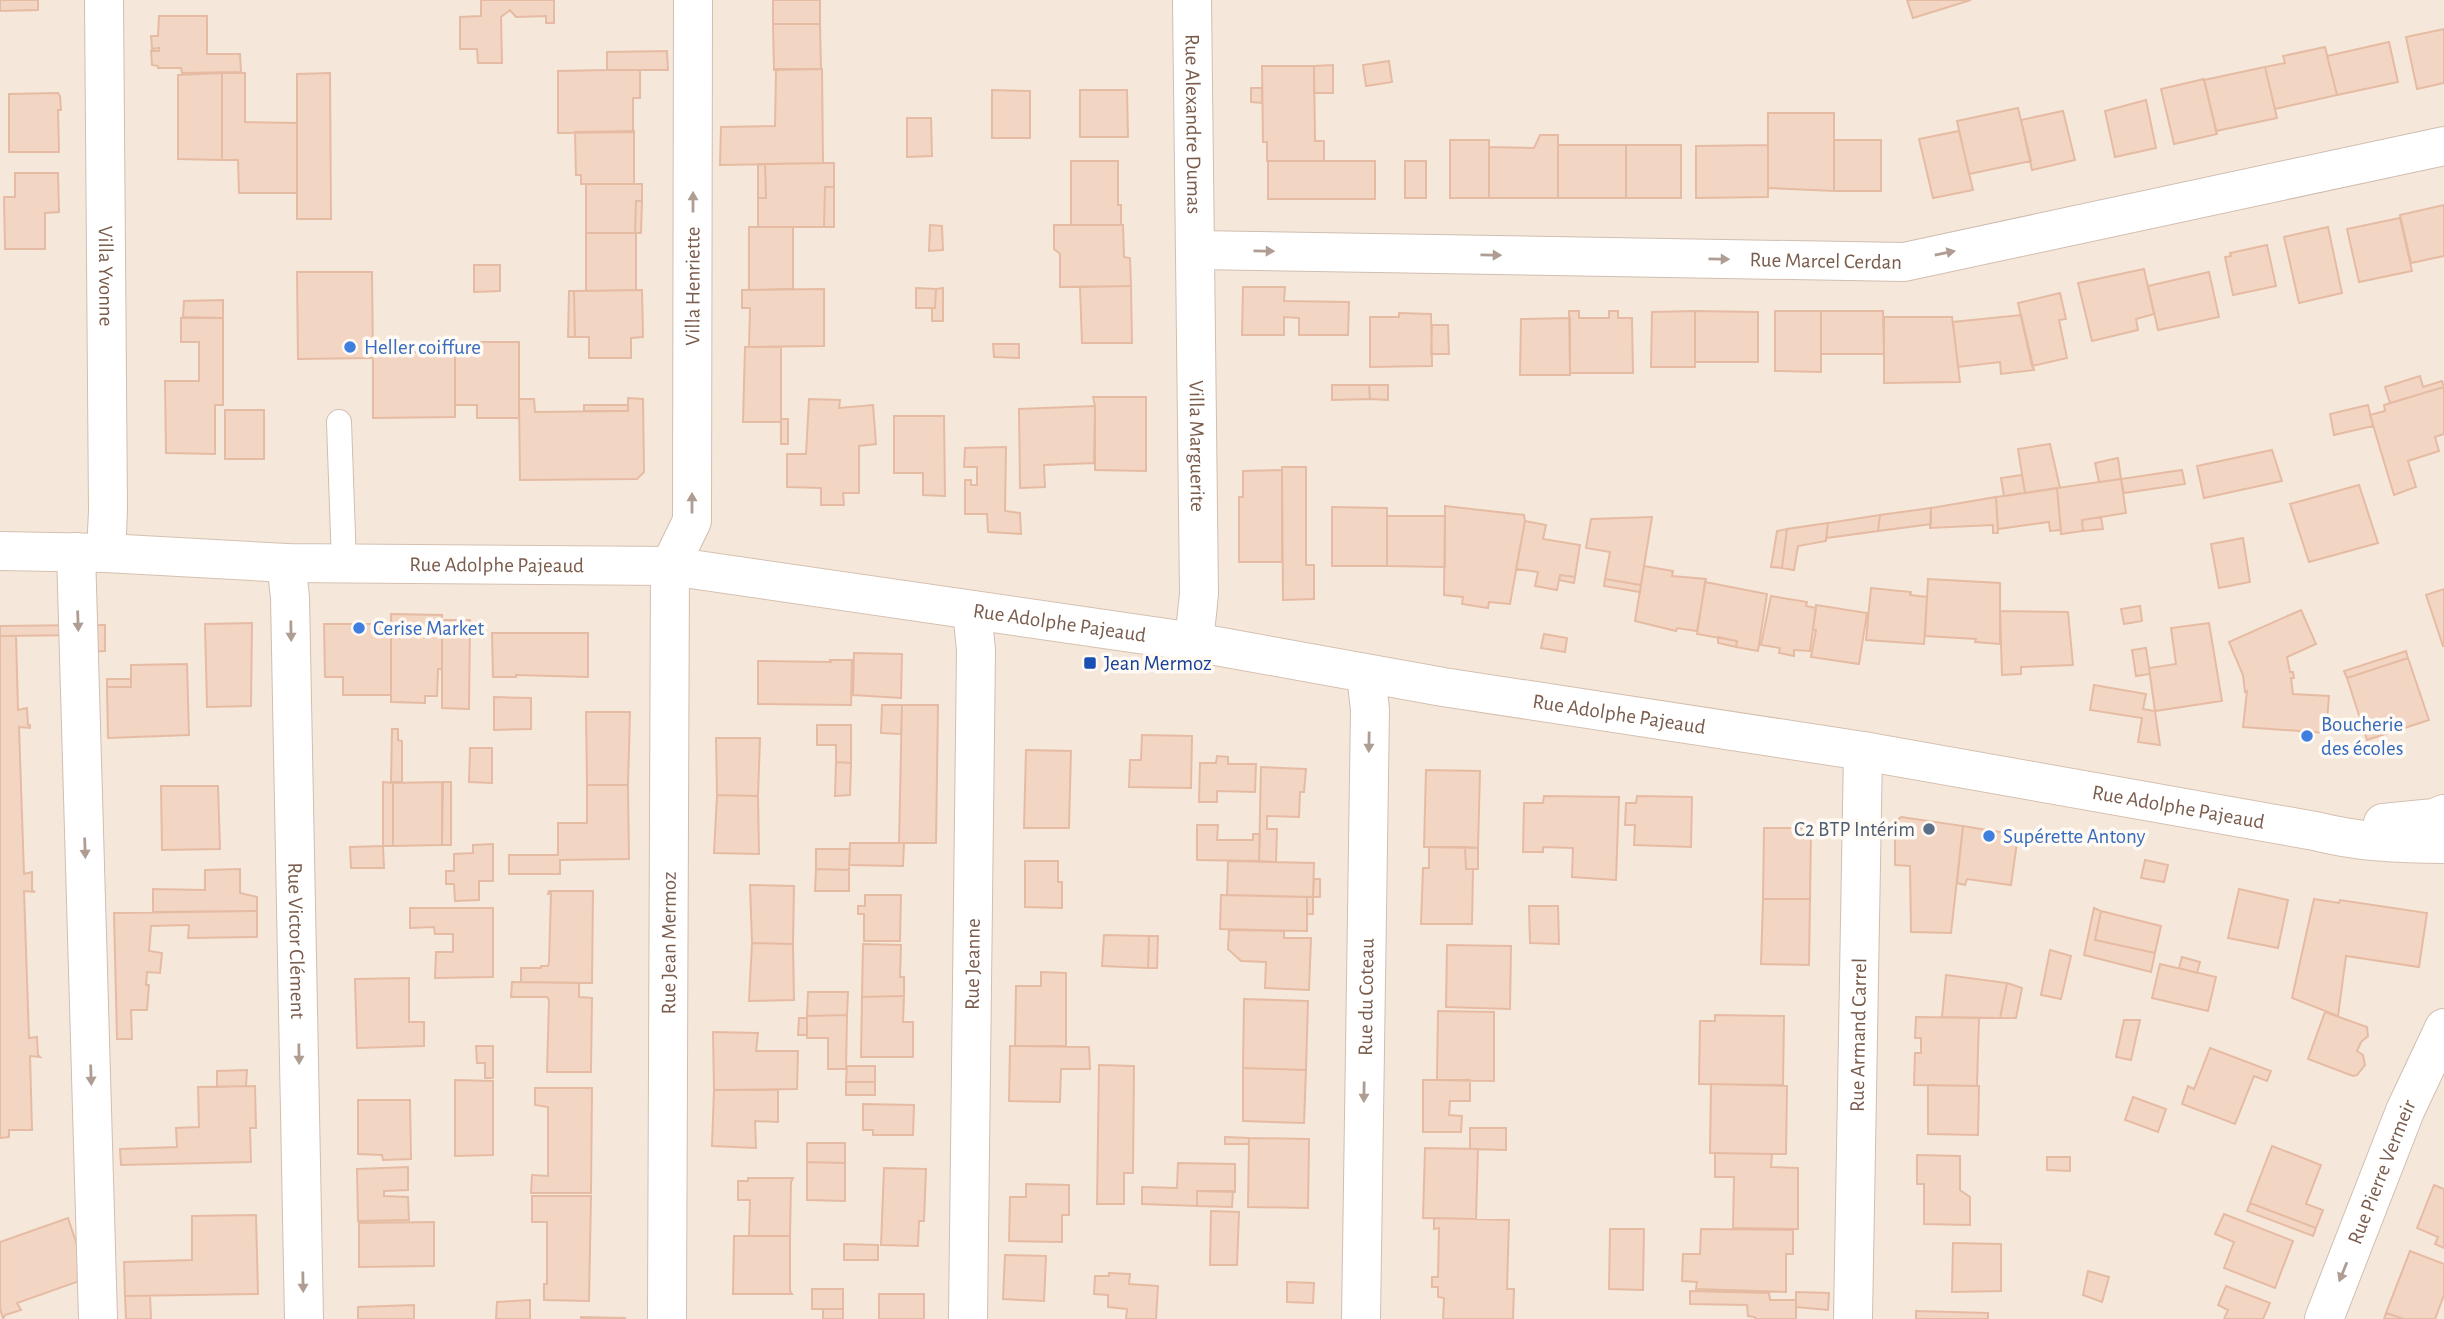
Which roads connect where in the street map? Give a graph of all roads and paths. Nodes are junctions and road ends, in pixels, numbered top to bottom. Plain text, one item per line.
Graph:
1 (104, 0) edge
2 (693, 0) edge
3 (1192, 0) edge
4 (2444, 146) edge
5 (1196, 250) junction
6 (339, 422) dead end
7 (0, 551) edge
8 (91, 553) junction
9 (286, 563) junction
10 (344, 564) junction
11 (670, 566) junction
12 (972, 610) junction
13 (1194, 642) junction
14 (1366, 674) junction
15 (1863, 751) junction
16 (2444, 814) edge
17 (2315, 831) junction
18 (2444, 844) edge
19 (2444, 1028) edge
20 (98, 1319) edge
21 (304, 1319) edge
22 (667, 1319) edge
23 (968, 1319) edge
24 (1361, 1319) edge
25 (1853, 1319) edge
26 (2324, 1319) edge

1 - 8 street, Villa Yvonne
11 -> 2 street, Villa Henriette
3 - 5 street, Rue Alexandre Dumas
5 -> 4 street, Rue Marcel Cerdan
5 - 13 street, Villa Marguerite
6 - 10 lane
7 - 8 street, Rue Adolphe Pajeaud
8 - 9 street, Rue Adolphe Pajeaud
8 -> 20 street, Villa Yvonne
9 - 10 street, Rue Adolphe Pajeaud
9 -> 21 street, Rue Victor Clément
10 - 11 street, Rue Adolphe Pajeaud
11 - 12 street, Rue Adolphe Pajeaud
11 - 22 street, Rue Jean Mermoz
12 - 13 street, Rue Adolphe Pajeaud
12 - 23 street, Rue Jeanne
13 - 14 street, Rue Adolphe Pajeaud
14 - 15 street, Rue Adolphe Pajeaud
14 -> 24 street, Rue du Coteau
15 - 17 street, Rue Adolphe Pajeaud
15 - 25 street, Rue Armand Carrel
16 - 17 street, Rue Adolphe Pajeaud
17 - 18 street, Rue Adolphe Pajeaud
19 -> 26 street, Rue Pierre Vermeir

